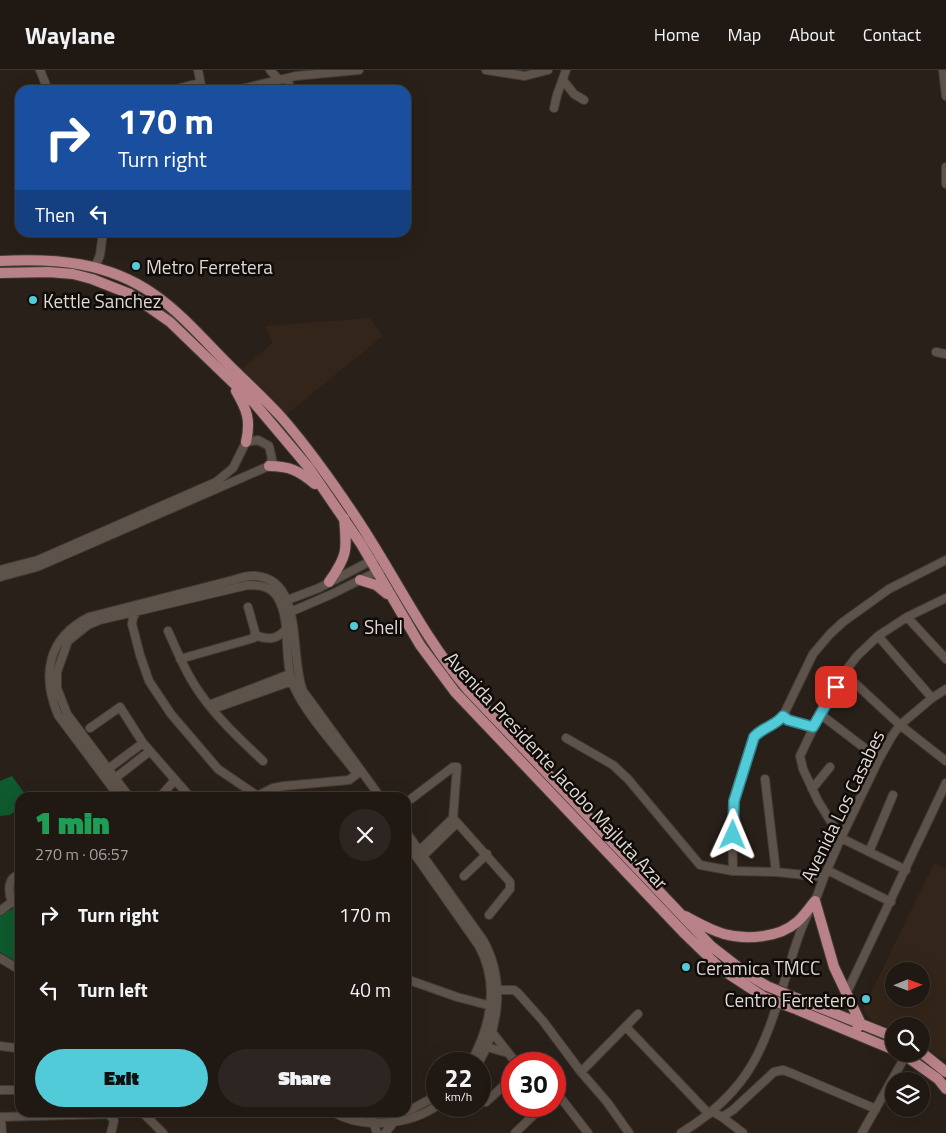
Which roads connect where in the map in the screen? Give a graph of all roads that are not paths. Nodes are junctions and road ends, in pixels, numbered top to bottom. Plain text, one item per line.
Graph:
1 (40, 70) edge
2 (198, 70) edge
3 (359, 70) edge
4 (486, 70) edge
5 (548, 70) edge
6 (566, 70) edge
7 (943, 70) edge
8 (269, 71) edge
9 (288, 78) junction
10 (279, 80) junction
11 (564, 80) junction
12 (46, 85) edge
13 (201, 85) edge
14 (258, 85) edge
15 (289, 85) edge
16 (946, 96) edge
17 (584, 100) dead end
18 (554, 108) dead end
19 (946, 167) edge
20 (946, 184) edge
21 (103, 237) edge
22 (0, 262) edge
23 (95, 267) junction
24 (0, 273) edge
25 (936, 352) dead end
26 (946, 354) edge
27 (232, 383) junction
28 (246, 442) junction
29 (269, 466) junction
30 (323, 489) junction
31 (344, 517) junction
32 (375, 558) junction
33 (946, 560) edge
34 (382, 569) junction
35 (0, 570) edge
36 (0, 577) edge
37 (360, 580) junction
38 (330, 582) junction
39 (319, 589) junction
40 (323, 598) junction
41 (946, 598) edge
42 (284, 602) junction
43 (394, 602) junction
44 (248, 607) dead end
45 (136, 612) junction
46 (287, 613) junction
47 (907, 617) junction
48 (286, 629) junction
49 (168, 631) dead end
50 (255, 635) junction
51 (878, 636) junction
52 (180, 658) junction
53 (946, 659) edge
54 (844, 674) junction
55 (291, 678) junction
56 (946, 689) edge
57 (932, 698) junction
58 (211, 707) junction
59 (820, 714) junction
60 (783, 716) junction
61 (900, 725) junction
62 (813, 727) junction
63 (90, 728) dead end
64 (566, 738) dead end
65 (143, 742) junction
66 (150, 751) junction
67 (879, 759) junction
68 (264, 761) dead end
69 (946, 761) edge
70 (830, 767) dead end
71 (108, 769) junction
72 (357, 774) junction
73 (114, 779) junction
74 (765, 779) dead end
75 (175, 780) junction
76 (946, 783) edge
77 (812, 789) junction
78 (116, 792) edge
79 (125, 792) edge
80 (164, 792) edge
81 (186, 792) edge
82 (252, 792) edge
83 (264, 792) edge
84 (370, 792) edge
85 (377, 792) edge
86 (893, 795) dead end
87 (411, 799) dead end
88 (455, 820) junction
89 (841, 838) junction
90 (411, 840) edge
91 (411, 849) edge
92 (869, 852) junction
93 (487, 854) junction
94 (421, 855) junction
95 (906, 870) junction
96 (733, 871) junction
97 (776, 872) junction
98 (825, 874) junction
99 (15, 876) edge
100 (464, 876) dead end
101 (12, 902) junction
102 (815, 902) junction
103 (891, 902) junction
104 (15, 904) edge
105 (0, 911) edge
106 (679, 913) junction
107 (489, 915) dead end
108 (1, 961) edge
109 (15, 968) edge
110 (411, 981) edge
111 (498, 990) junction
112 (846, 994) junction
113 (795, 1003) junction
114 (494, 1006) junction
115 (638, 1014) dead end
116 (860, 1022) junction
117 (626, 1027) junction
118 (492, 1032) junction
119 (855, 1033) junction
120 (885, 1033) edge
121 (0, 1046) edge
122 (885, 1046) edge
123 (487, 1047) junction
124 (15, 1048) edge
125 (476, 1052) edge
126 (484, 1052) edge
127 (504, 1052) edge
128 (507, 1052) edge
129 (930, 1059) edge
130 (900, 1062) edge
131 (915, 1062) edge
132 (946, 1071) edge
133 (581, 1072) junction
134 (938, 1079) junction
135 (501, 1088) edge
136 (946, 1089) edge
137 (0, 1090) edge
138 (15, 1090) edge
139 (491, 1097) edge
140 (426, 1102) edge
141 (566, 1104) edge
142 (876, 1109) junction
143 (411, 1110) edge
144 (426, 1111) edge
145 (711, 1113) junction
146 (1, 1117) edge
147 (15, 1117) edge
148 (112, 1117) edge
149 (147, 1117) edge
150 (344, 1117) edge
151 (532, 1117) edge
152 (722, 1117) junction
153 (373, 1122) junction
154 (394, 1122) junction
155 (2, 1133) edge
156 (112, 1133) edge
157 (163, 1133) edge
158 (377, 1133) edge
159 (385, 1133) edge
160 (515, 1133) edge
161 (588, 1133) edge
162 (629, 1133) edge
163 (681, 1133) edge
164 (743, 1133) edge
165 (862, 1133) edge

1 - 12 street
2 - 13 street
3 - 9 street
4 - 5 street
6 - 11 street
7 - 16 street
8 - 10 street
9 - 10 street
9 - 15 street
10 - 14 street
11 - 17 street
11 - 18 street
19 - 20 street
21 - 23 street
22 - 23 main road, Avenida Presidente Jacobo Majluta Azar
23 - 32 main road, Avenida Presidente Jacobo Majluta Azar
24 - 27 main road, Avenida Presidente Jacobo Majluta Azar
25 - 26 street
27 - 28 main road
27 - 30 main road, Avenida Presidente Jacobo Majluta Azar
28 - 29 street
28 - 35 street
29 - 30 main road
29 - 36 street
30 - 31 main road, Avenida Presidente Jacobo Majluta Azar
31 - 32 main road, Avenida Presidente Jacobo Majluta Azar
31 - 38 main road
32 - 34 main road, Avenida Presidente Jacobo Majluta Azar
32 - 38 street
33 - 60 street
34 - 37 street
34 - 43 main road, Avenida Presidente Jacobo Majluta Azar
34 - 106 main road, Avenida Presidente Jacobo Majluta Azar
37 - 40 street
37 - 43 main road
38 - 39 street
39 - 40 street
39 - 42 street
40 - 46 street
41 - 47 street
42 - 45 street
42 - 46 street
42 - 78 street
43 - 113 main road, Avenida Presidente Jacobo Majluta Azar, bridge
44 - 50 street
45 - 71 street
45 - 82 street
46 - 48 street
46 - 85 street
47 - 51 street
47 - 53 street
48 - 50 street
48 - 55 street
49 - 52 street
50 - 52 street
51 - 54 street
51 - 57 street
52 - 58 street
54 - 59 street
54 - 61 street
55 - 58 street
55 - 72 street
56 - 57 street, Avenida Los Casabes
57 - 61 street, Avenida Los Casabes
58 - 68 street
59 - 62 street
59 - 67 street
60 - 62 street
60 - 96 street
61 - 67 street, Avenida Los Casabes
61 - 69 street
62 - 77 street
63 - 65 street
64 - 96 street
65 - 66 street
65 - 71 street
66 - 73 street
66 - 75 street
67 - 89 street, Avenida Los Casabes
70 - 77 street
71 - 73 street
72 - 83 street
72 - 84 street
73 - 79 street
74 - 97 street
75 - 80 street
75 - 81 street
76 - 95 street
77 - 89 street
86 - 92 street
87 - 88 street
88 - 93 street
88 - 94 street
89 - 92 street
89 - 98 street, Avenida Los Casabes
90 - 94 street
91 - 94 street
92 - 95 street
93 - 100 street
93 - 107 street
94 - 111 street
94 - 114 street
95 - 103 street
96 - 97 street
97 - 98 street
98 - 102 street, Avenida Los Casabes
98 - 103 street
99 - 101 street
101 - 104 street
101 - 105 street
102 - 106 main road
102 - 112 main road
102 - 145 street, Avenida Los Casabes
103 - 112 street
106 - 113 main road, Avenida Presidente Jacobo Majluta Azar, bridge
108 - 109 street
110 - 114 street
111 - 114 street
111 - 133 street
112 - 116 main road
113 - 116 main road, Avenida Presidente Jacobo Majluta Azar
113 - 119 main road, Avenida Presidente Jacobo Majluta Azar
114 - 118 street
114 - 125 street
115 - 117 street
116 - 119 main road
116 - 120 main road, Avenida Presidente Jacobo Majluta Azar
117 - 133 street
117 - 145 street
118 - 123 street
118 - 128 street
119 - 122 main road, Avenida Presidente Jacobo Majluta Azar
121 - 124 street
123 - 126 street
123 - 127 street
129 - 132 main road
130 - 142 street
131 - 134 main road
132 - 134 street
133 - 162 street
134 - 136 main road
135 - 139 street
137 - 138 street
140 - 143 street
141 - 161 street
142 - 152 street
142 - 165 street
144 - 154 street
145 - 152 street
145 - 163 street, Avenida Los Casabes
146 - 147 street
146 - 155 street
148 - 156 street
149 - 157 street
150 - 153 street
151 - 160 street
152 - 164 street
153 - 154 street
153 - 158 street
154 - 159 street

